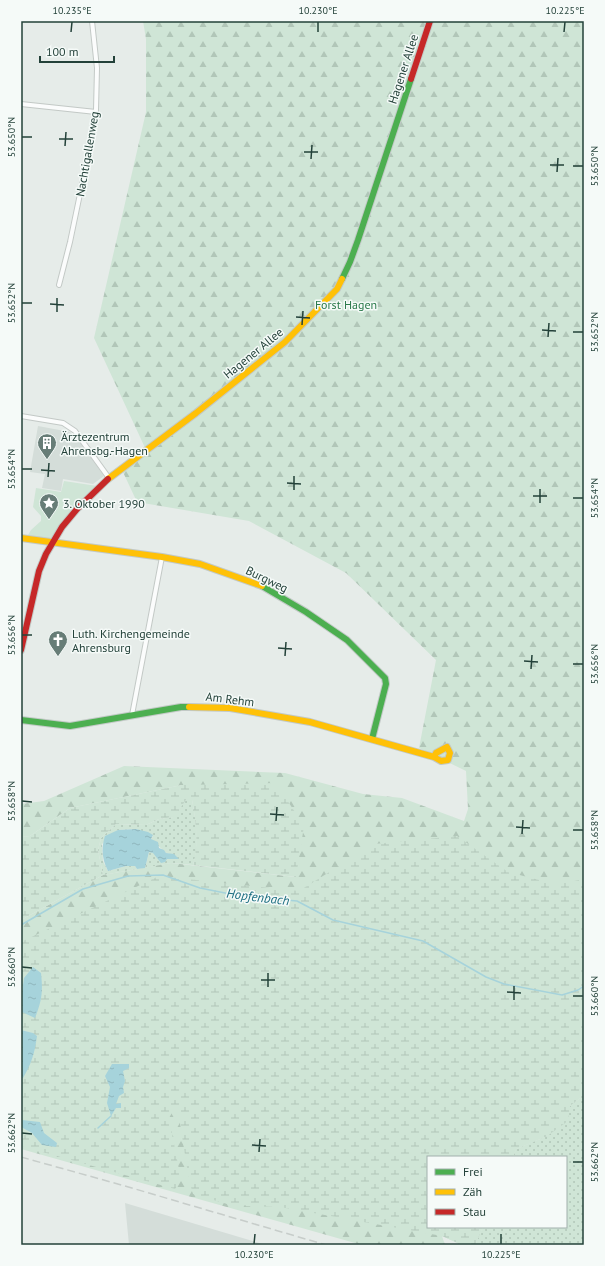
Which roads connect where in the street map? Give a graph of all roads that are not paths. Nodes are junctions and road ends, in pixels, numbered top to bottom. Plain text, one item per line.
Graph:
1 (92, 21) edge
2 (430, 21) edge
3 (21, 104) edge
4 (96, 112) junction
5 (59, 285) dead end
6 (21, 416) edge
7 (109, 478) junction
8 (21, 538) edge
9 (52, 542) junction
10 (162, 558) junction
11 (21, 650) edge
12 (132, 715) junction
13 (21, 720) edge
14 (372, 739) junction
15 (434, 757) dead end

1 - 4 street, Nachtigallenweg
2 - 7 street, Hagener Allee
3 - 4 street
4 - 5 street, Nachtigallenweg
6 - 7 street
7 - 9 street, Hagener Allee
8 - 9 street, Burgweg
9 - 10 street, Burgweg
9 - 11 street, Hagener Allee
10 - 12 street
10 - 14 street, Burgweg
12 - 13 street, Am Rehm
12 - 14 street, Am Rehm
14 - 15 street, Am Rehm

